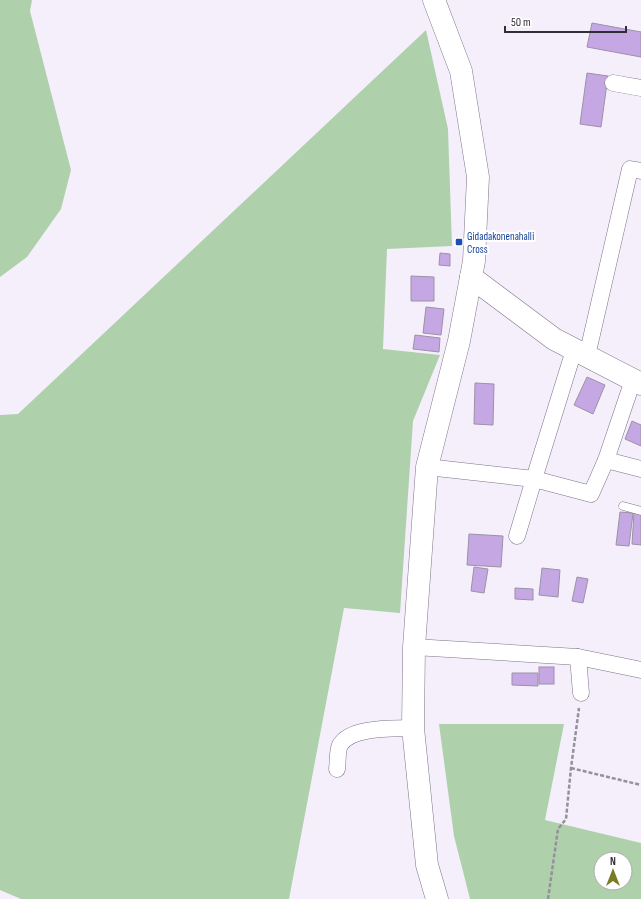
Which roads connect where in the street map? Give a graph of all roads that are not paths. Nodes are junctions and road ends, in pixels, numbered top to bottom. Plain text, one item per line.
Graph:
1 (434, 0) edge
2 (613, 83) dead end
3 (641, 88) edge
4 (641, 170) edge
5 (471, 277) junction
6 (581, 353) junction
7 (637, 382) edge
8 (606, 460) junction
9 (427, 467) junction
10 (641, 469) edge
11 (534, 479) junction
12 (623, 506) dead end
13 (641, 511) edge
14 (517, 536) dead end
15 (414, 648) junction
16 (578, 657) junction
17 (641, 670) edge
18 (581, 693) road end
19 (414, 728) junction
20 (337, 770) dead end
21 (437, 899) edge

1 - 5 main road
2 - 3 street
4 - 6 street
5 - 6 main road
5 - 9 main road
6 - 7 main road
6 - 11 street
7 - 8 street
8 - 10 street
8 - 11 street
9 - 11 street
9 - 15 main road
11 - 14 street
12 - 13 lane
15 - 16 street
15 - 19 main road
16 - 17 street
16 - 18 street
19 - 20 street
19 - 21 main road

